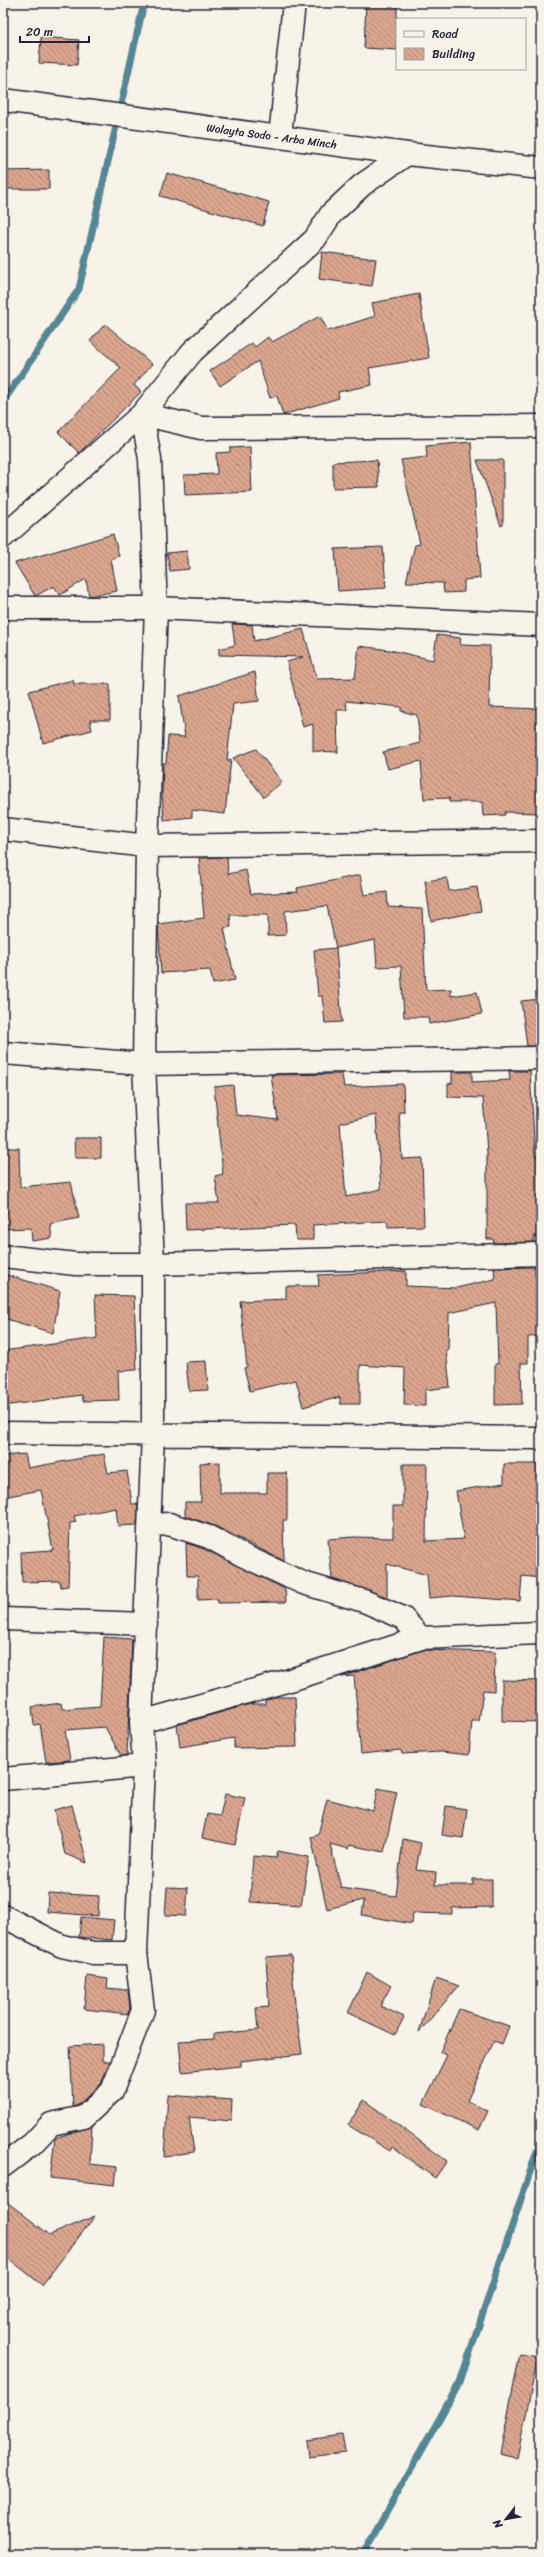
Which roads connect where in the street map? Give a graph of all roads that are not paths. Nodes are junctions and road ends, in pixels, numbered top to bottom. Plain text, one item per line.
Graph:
1 (294, 3) edge
2 (3, 100) edge
3 (280, 137) junction
4 (407, 154) junction
5 (541, 168) edge
6 (142, 414) junction
7 (541, 426) edge
8 (3, 538) edge
9 (3, 608) edge
10 (156, 608) junction
11 (541, 625) edge
12 (3, 829) edge
13 (541, 842) edge
14 (147, 846) junction
15 (3, 1052) edge
16 (541, 1058) edge
17 (144, 1064) junction
18 (541, 1254) edge
19 (3, 1256) edge
20 (153, 1264) junction
21 (3, 1433) edge
22 (153, 1434) junction
23 (541, 1438) edge
24 (150, 1526) junction
25 (3, 1619) edge
26 (146, 1624) junction
27 (541, 1633) edge
28 (421, 1638) junction
29 (141, 1722) junction
30 (144, 1766) junction
31 (3, 1779) edge
32 (3, 1916) edge
33 (136, 1953) junction
34 (3, 2166) edge

1 - 3 main road
2 - 3 main road, Wolayta Sodo - Arba Minch
3 - 4 main road, Wolayta Sodo - Arba Minch
4 - 5 main road, Wolayta Sodo - Arba Minch
4 - 6 main road
6 - 7 main road
6 - 8 main road
6 - 10 main road
9 - 10 main road
10 - 11 main road
10 - 14 main road
12 - 14 main road
13 - 14 main road
14 - 17 main road
15 - 17 main road
16 - 17 main road
17 - 20 main road
18 - 20 main road
19 - 20 main road
20 - 22 main road
21 - 22 main road
22 - 23 main road
22 - 24 main road
24 - 26 main road
24 - 28 main road
25 - 26 main road
26 - 29 main road
27 - 28 main road
28 - 29 main road
29 - 30 main road
30 - 31 main road
30 - 33 main road
32 - 33 main road
33 - 34 main road

